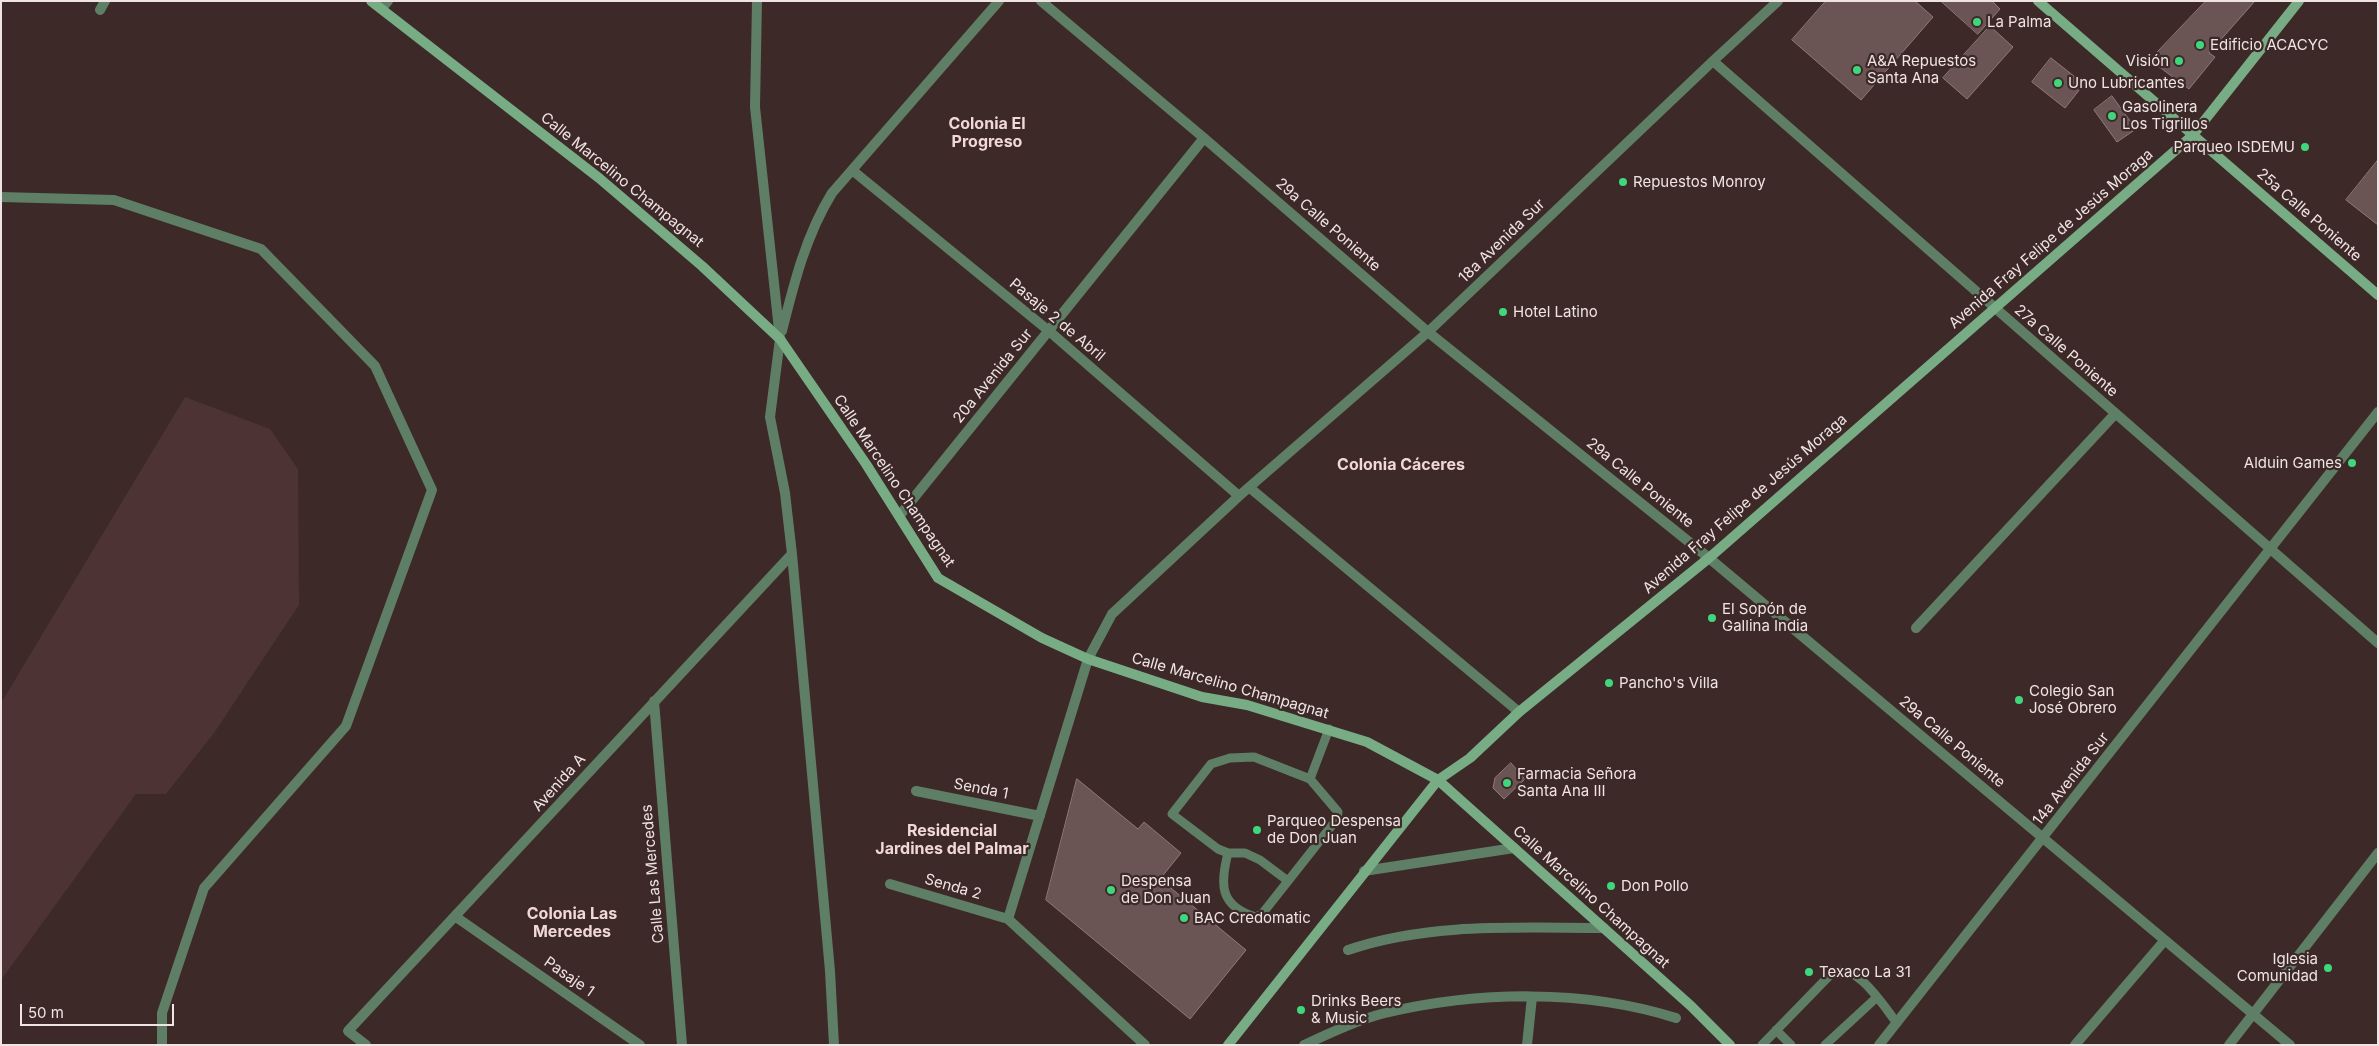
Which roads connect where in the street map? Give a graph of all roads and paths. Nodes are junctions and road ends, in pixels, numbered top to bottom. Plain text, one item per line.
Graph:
1 (372, 1) edge
2 (757, 1) edge
3 (999, 1) edge
4 (1041, 1) edge
5 (1778, 1) edge
6 (2038, 1) edge
7 (2299, 1) edge
8 (385, 5) edge
9 (1713, 60) junction
10 (2193, 135) junction
11 (1204, 138) junction
12 (852, 170) junction
13 (1, 197) edge
14 (2378, 295) edge
15 (1994, 308) junction
16 (1049, 331) junction
17 (1428, 332) junction
18 (780, 339) junction
19 (2378, 412) edge
20 (2115, 414) junction
21 (1250, 488) junction
22 (1239, 496) junction
23 (900, 516) junction
24 (2270, 549) junction
25 (792, 554) junction
26 (1709, 558) junction
27 (1916, 628) dead end
28 (2378, 643) edge
29 (1088, 659) junction
30 (654, 701) junction
31 (1519, 712) junction
32 (1329, 729) junction
33 (1310, 779) junction
34 (1438, 780) junction
35 (916, 791) dead end
36 (1040, 816) junction
37 (2044, 838) junction
38 (1514, 848) junction
39 (2378, 852) edge
40 (1228, 853) junction
41 (1364, 871) junction
42 (1288, 881) junction
43 (890, 884) dead end
44 (456, 917) junction
45 (1008, 919) junction
46 (1604, 928) junction
47 (2165, 940) junction
48 (1348, 950) dead end
49 (1532, 997) junction
50 (1876, 998) junction
51 (2253, 1014) junction
52 (1676, 1018) dead end
53 (1897, 1022) junction
54 (1776, 1030) junction
55 (162, 1045) edge
56 (366, 1045) edge
57 (640, 1045) edge
58 (682, 1045) edge
59 (834, 1045) edge
60 (1145, 1045) edge
61 (1228, 1045) edge
62 (1304, 1045) edge
63 (1527, 1045) edge
64 (1730, 1045) edge
65 (1762, 1045) edge
66 (1791, 1045) edge
67 (1825, 1045) edge
68 (1879, 1045) edge
69 (2075, 1045) edge
70 (2229, 1045) edge
71 (2290, 1045) edge

1 - 8 street, Calle Marcelino Champagnat
2 - 18 street
3 - 12 street
4 - 11 street, 29a Calle Poniente
5 - 9 street, 18a Avenida Sur
6 - 10 street, 25a Calle Poniente
7 - 10 street, Avenida Fray Felipe de Jesús Moraga
8 - 18 street, Calle Marcelino Champagnat
9 - 15 street, 27a Calle Poniente
9 - 17 street, 18a Avenida Sur
10 - 14 street, 25a Calle Poniente
10 - 15 street, Avenida Fray Felipe de Jesús Moraga
11 - 16 street, 20a Avenida Sur
11 - 17 street, 29a Calle Poniente
12 - 16 street, Pasaje 2 de Abril
12 - 18 street
13 - 55 street
15 - 20 street, 27a Calle Poniente
15 - 26 street, Avenida Fray Felipe de Jesús Moraga
16 - 22 street, Pasaje 2 de Abril
16 - 23 street, 20a Avenida Sur
17 - 21 street, 18a Avenida Sur
17 - 26 street, 29a Calle Poniente
18 - 23 street, Calle Marcelino Champagnat
18 - 25 street
19 - 24 street, 14a Avenida Sur
20 - 24 street, 27a Calle Poniente
20 - 27 street
21 - 22 street, 18a Avenida Sur
21 - 31 street
22 - 29 street, 18a Avenida Sur
23 - 29 street, Calle Marcelino Champagnat
24 - 28 street, 27a Calle Poniente
24 - 37 street, 14a Avenida Sur
25 - 30 street, Avenida A
25 - 59 street
26 - 31 street, Avenida Fray Felipe de Jesús Moraga
26 - 37 street, 29a Calle Poniente
29 - 32 street, Calle Marcelino Champagnat
29 - 36 street, 18a Avenida Sur
30 - 44 street, Avenida A
30 - 58 street, Calle Las Mercedes
31 - 34 street, Avenida Fray Felipe de Jesús Moraga
32 - 33 lane
32 - 34 street, Calle Marcelino Champagnat
33 - 40 lane
33 - 42 lane
34 - 38 street, Calle Marcelino Champagnat
34 - 41 street, Avenida Fray Felipe de Jesús Moraga
35 - 36 street, Senda 1
36 - 45 street, 18a Avenida Sur
37 - 47 street, 29a Calle Poniente
37 - 53 street, 14a Avenida Sur
38 - 41 street
38 - 46 street, Calle Marcelino Champagnat
39 - 51 street
40 - 42 lane
40 - 42 lane
41 - 61 street, Avenida Fray Felipe de Jesús Moraga
43 - 45 street, Senda 2
44 - 56 street, Avenida A
44 - 57 street, Pasaje 1
45 - 60 street
46 - 48 street
46 - 64 street, Calle Marcelino Champagnat
47 - 51 street, 29a Calle Poniente
47 - 69 street
49 - 52 street
49 - 62 street
49 - 63 street
50 - 53 lane
50 - 54 lane
50 - 67 lane
51 - 70 street
51 - 71 street, 29a Calle Poniente
53 - 68 street, 14a Avenida Sur
54 - 65 lane
54 - 66 lane

